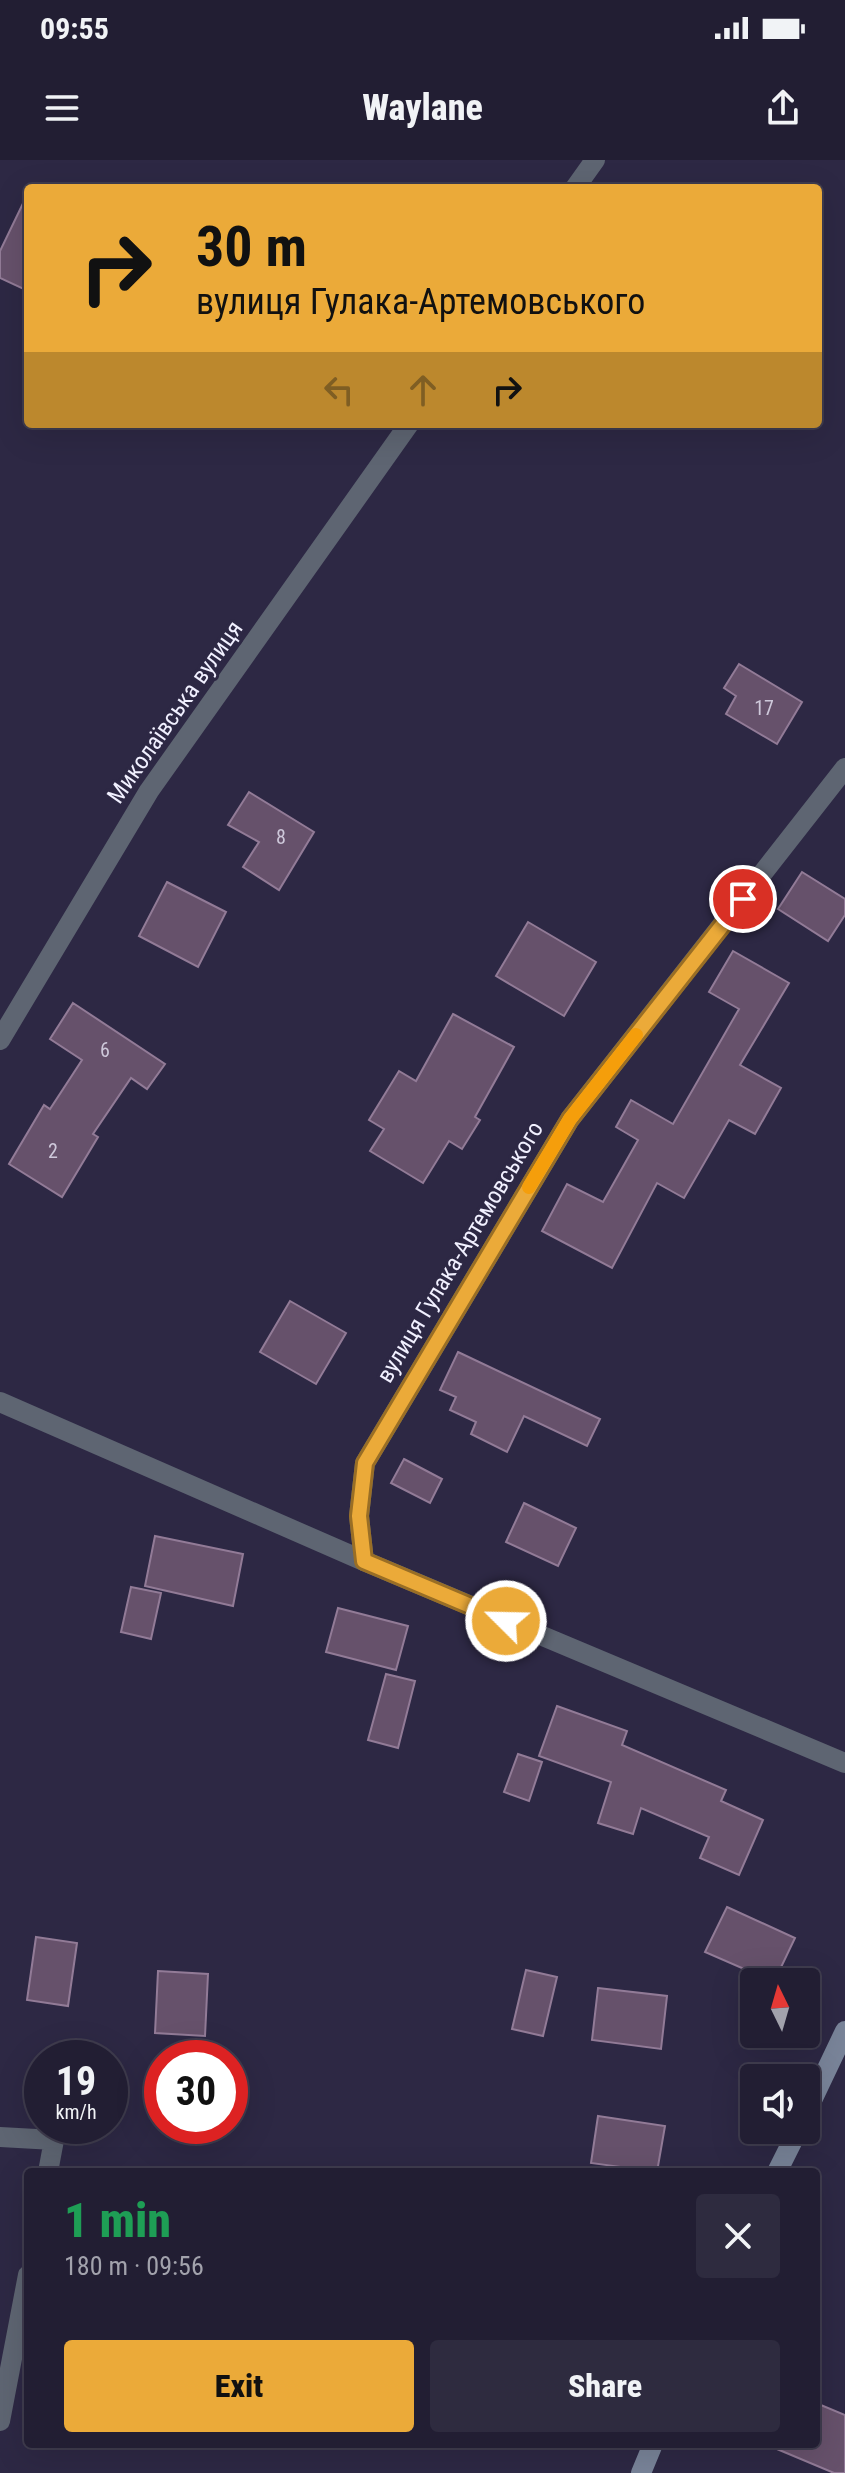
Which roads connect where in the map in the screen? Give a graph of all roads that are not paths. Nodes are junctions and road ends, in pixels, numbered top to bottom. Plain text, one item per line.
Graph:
1 (595, 160) edge
2 (578, 184) edge
3 (406, 428) edge
4 (845, 768) edge
5 (0, 1040) edge
6 (0, 1402) edge
7 (364, 1561) junction
8 (845, 1763) edge
9 (845, 2031) edge
10 (820, 2084) edge
11 (0, 2137) edge
12 (791, 2144) edge
13 (49, 2168) edge
14 (779, 2168) edge
15 (24, 2296) edge
16 (0, 2421) edge
17 (651, 2448) edge
18 (641, 2473) edge

1 - 2 street
3 - 5 street, Миколаївська вулиця
4 - 7 street, вулиця Гулака-Артемовського
6 - 7 street
7 - 8 street
9 - 10 main road
11 - 13 street
12 - 14 main road
15 - 16 street
17 - 18 main road

